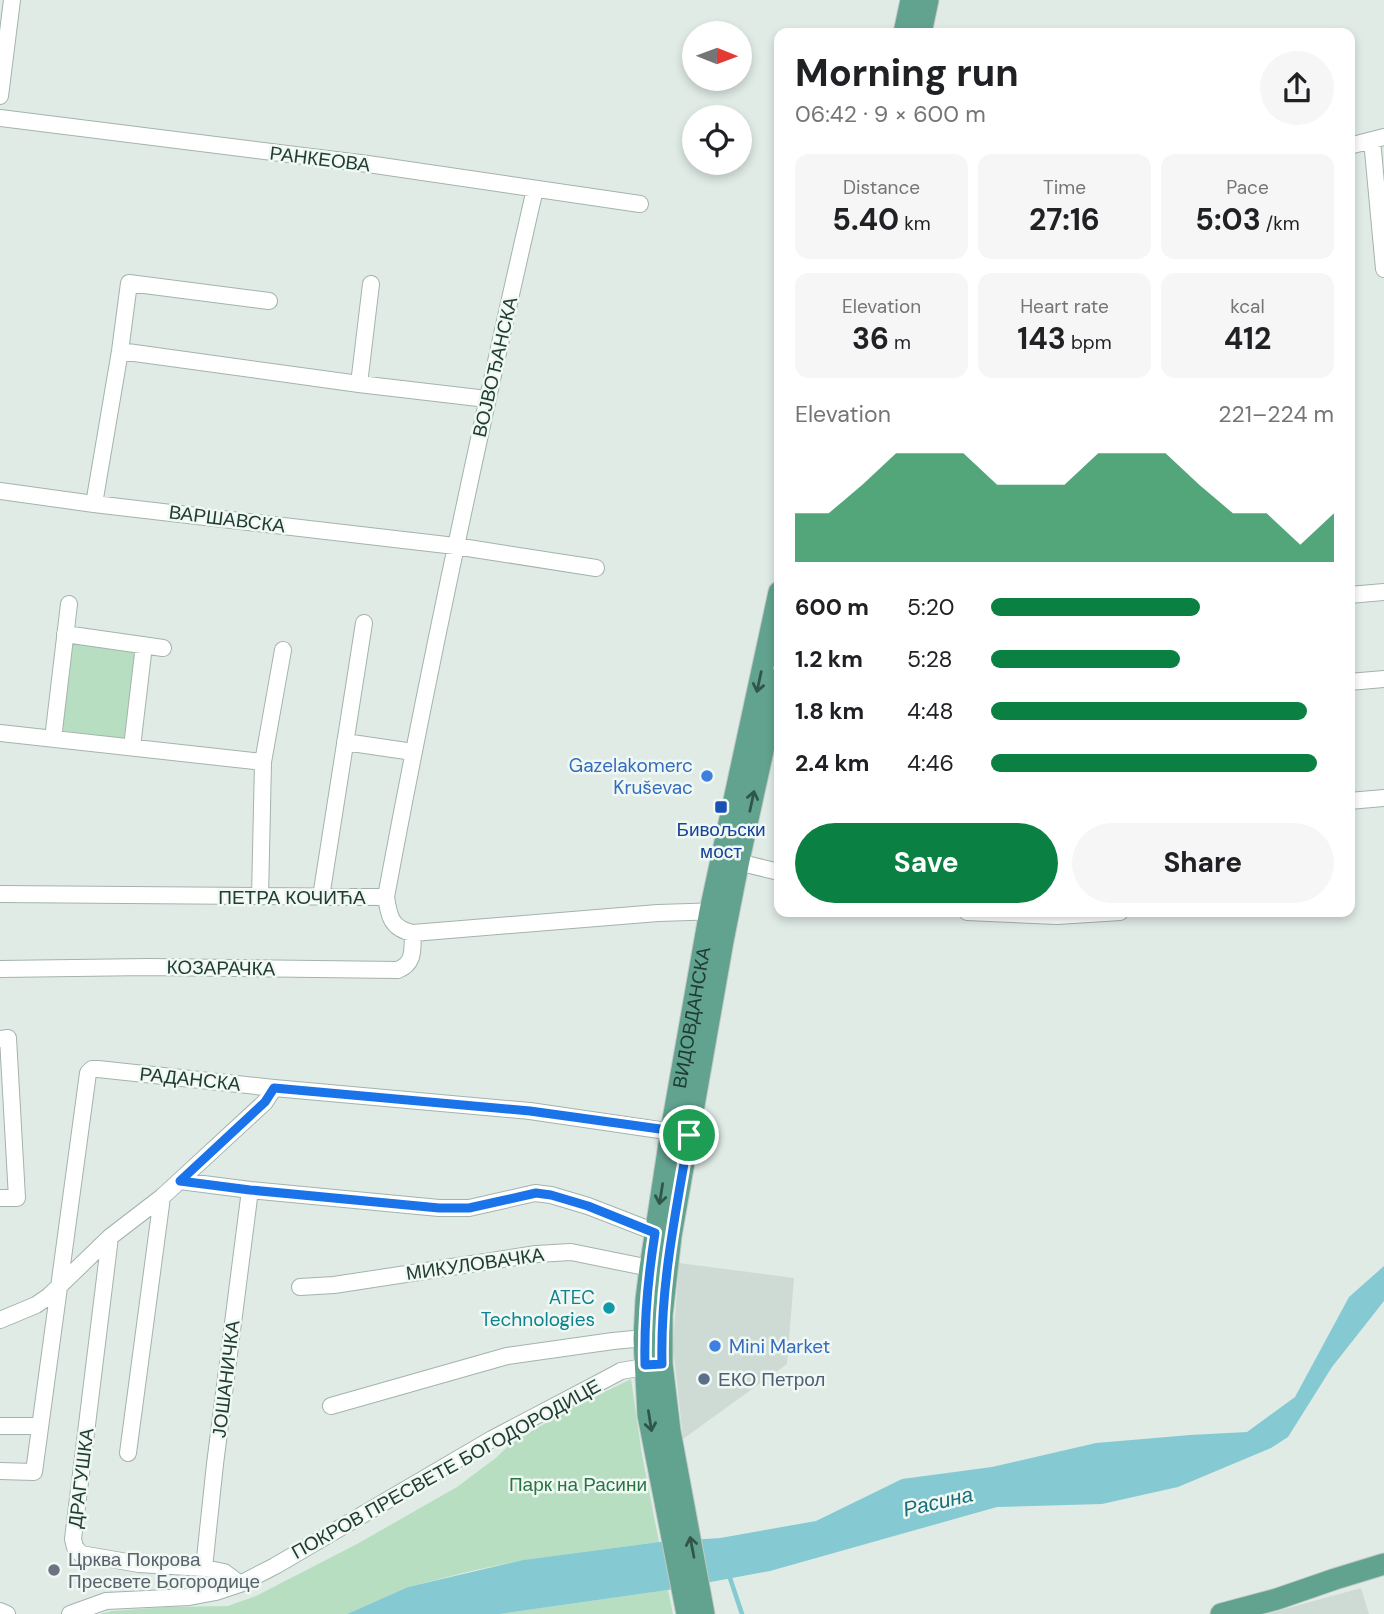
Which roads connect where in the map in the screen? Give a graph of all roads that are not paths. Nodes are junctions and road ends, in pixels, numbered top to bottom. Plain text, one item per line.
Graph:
1 (12, 0) edge
2 (915, 2) edge
3 (906, 28) edge
4 (920, 28) edge
5 (0, 96) edge
6 (0, 118) edge
7 (1378, 138) edge
8 (1355, 144) edge
9 (535, 189) junction
10 (640, 204) dead end
11 (1384, 269) edge
12 (371, 284) dead end
13 (269, 301) dead end
14 (120, 351) junction
15 (359, 384) junction
16 (487, 399) junction
17 (0, 491) edge
18 (94, 504) junction
19 (455, 546) junction
20 (596, 568) dead end
21 (1384, 592) edge
22 (1355, 594) edge
23 (69, 604) dead end
24 (774, 616) edge
25 (364, 623) dead end
26 (65, 634) junction
27 (144, 645) junction
28 (163, 648) dead end
29 (283, 650) dead end
30 (1384, 679) edge
31 (1355, 681) edge
32 (774, 701) edge
33 (0, 733) edge
34 (53, 739) junction
35 (345, 742) junction
36 (132, 747) junction
37 (413, 752) junction
38 (263, 762) junction
39 (1384, 798) edge
40 (1355, 800) edge
41 (739, 860) junction
42 (774, 871) edge
43 (0, 894) edge
44 (260, 897) junction
45 (321, 897) junction
46 (386, 897) junction
47 (719, 911) junction
48 (413, 933) junction
49 (0, 969) edge
50 (0, 1038) edge
51 (274, 1088) junction
52 (680, 1133) junction
53 (180, 1181) junction
54 (250, 1190) junction
55 (162, 1197) junction
56 (0, 1198) edge
57 (655, 1233) junction
58 (110, 1237) junction
59 (650, 1268) junction
60 (60, 1285) junction
61 (300, 1287) dead end
62 (0, 1320) edge
63 (653, 1339) junction
64 (654, 1365) junction
65 (331, 1406) dead end
66 (0, 1426) edge
67 (40, 1426) junction
68 (664, 1451) junction
69 (128, 1453) dead end
70 (0, 1471) edge
71 (1384, 1564) edge
72 (204, 1568) junction
73 (240, 1584) junction
74 (0, 1611) edge
75 (7, 1614) edge
76 (70, 1614) edge
77 (687, 1614) edge
78 (704, 1614) edge
79 (1221, 1614) edge

1 - 5 street
2 - 3 main road
2 - 4 main road
6 - 9 street, РАНКЕОВА
7 - 8 street
7 - 11 street
9 - 10 street, РАНКЕОВА
9 - 16 street, ВОЈВОЂАНСКА
12 - 15 street
13 - 14 street
14 - 15 street
14 - 18 street
15 - 16 street
16 - 19 street, ВОЈВОЂАНСКА
17 - 18 street, ВАРШАВСКА
18 - 19 street, ВАРШАВСКА
19 - 20 street
19 - 37 street, ВОЈВОЂАНСКА
21 - 22 street
23 - 26 street
24 -> 47 main road, ВИДОВДАНСКА
25 - 35 street
26 - 27 street
26 - 34 street
27 - 28 street
27 - 36 street
29 - 38 street
30 - 31 street
41 -> 32 main road, ВИДОВДАНСКА
33 - 34 street
34 - 36 street
35 - 37 street
35 - 45 street
36 - 38 street
37 - 46 street, ВОЈВОЂАНСКА
38 - 44 street
39 - 40 street
41 - 42 street
41 - 47 main road, ВИДОВДАНСКА
43 - 44 street, ПЕТРА КОЧИЋА
44 - 45 street, ПЕТРА КОЧИЋА
45 - 46 street, ПЕТРА КОЧИЋА
46 - 48 street, ПЕТРА КОЧИЋА
47 - 48 street
47 - 52 main road, ВИДОВДАНСКА
48 - 49 street, КОЗАРАЧКА
50 - 56 street
51 - 52 street, РАДАНСКА
51 - 53 street
51 - 60 street, РАДАНСКА
52 -> 57 main road, ВИДОВДАНСКА
52 - 63 main road, ВИДОВДАНСКА
53 - 54 street
53 - 55 street
54 - 57 street
54 - 72 street, ЈОШАНИЧКА
55 - 58 street
55 - 69 street
57 - 59 main road, ВИДОВДАНСКА
58 - 60 street
58 - 72 street, ДРАГУШКА
59 - 61 street, МИКУЛОВАЧКА
59 - 63 main road, ВИДОВДАНСКА
60 - 62 street
60 - 67 street, РАДАНСКА
63 - 64 main road, ВИДОВДАНСКА
63 - 65 street
64 - 68 main road, ВИДОВДАНСКА
64 - 73 street, ПОКРОВ ПРЕСВЕТЕ БОГОДОРОДИЦЕ
66 - 67 street
67 - 70 street, РАДАНСКА
68 - 77 main road, ВИДОВДАНСКА
78 -> 68 main road, ВИДОВДАНСКА
71 - 79 main road
72 - 73 street, ДРАГУШКА
73 - 76 street, ПОКРОВ ПРЕСВЕТЕ БОГОДОРОДИЦЕ
74 - 75 street

